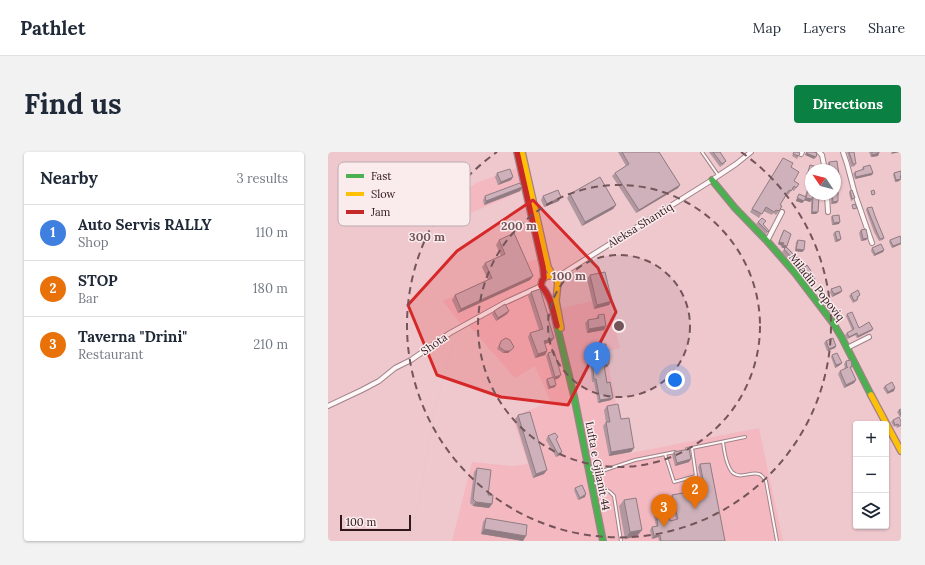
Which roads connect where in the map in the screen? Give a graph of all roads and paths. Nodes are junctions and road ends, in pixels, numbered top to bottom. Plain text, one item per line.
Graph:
1 (517, 152) edge
2 (522, 152) edge
3 (702, 152) edge
4 (751, 152) edge
5 (819, 152) edge
6 (843, 152) edge
7 (824, 164) edge
8 (718, 176) junction
9 (712, 180) junction
10 (827, 200) edge
11 (782, 212) edge
12 (828, 212) dead end
13 (767, 242) junction
14 (872, 243) dead end
15 (544, 278) junction
16 (555, 278) junction
17 (541, 286) junction
18 (556, 289) junction
19 (546, 291) junction
20 (461, 328) junction
21 (869, 337) dead end
22 (847, 348) junction
23 (328, 406) edge
24 (745, 437) dead end
25 (722, 442) junction
26 (692, 448) junction
27 (686, 449) edge
28 (680, 450) edge
29 (901, 451) edge
30 (665, 454) junction
31 (593, 474) junction
32 (595, 483) junction
33 (410, 541) edge
34 (603, 541) edge
35 (607, 541) edge
36 (621, 541) edge
37 (777, 541) edge

1 - 15 main road
2 - 16 main road
3 - 8 lane
4 - 8 street, Aleksa Shantiq
5 - 7 street
6 - 14 street
8 - 9 street, Aleksa Shantiq
9 - 13 main road, Miladin Popoviq
9 - 16 street, Aleksa Shantiq
10 - 12 street
11 - 13 street
13 - 22 main road, Miladin Popoviq
15 - 16 main road
15 - 17 main road
16 - 18 main road
17 - 19 main road
17 - 20 street, Shota
18 - 19 main road
18 - 31 main road
19 - 34 main road, Lufta e Gjilanit 44
20 - 23 street, Shota
20 - 33 path
21 - 22 street
22 - 29 main road, Miladin Popoviq
24 - 25 lane
25 - 26 lane
25 - 37 lane
26 - 27 lane
26 - 30 lane
28 - 30 lane
30 - 31 lane
31 - 32 main road
32 - 35 main road
32 - 36 lane

